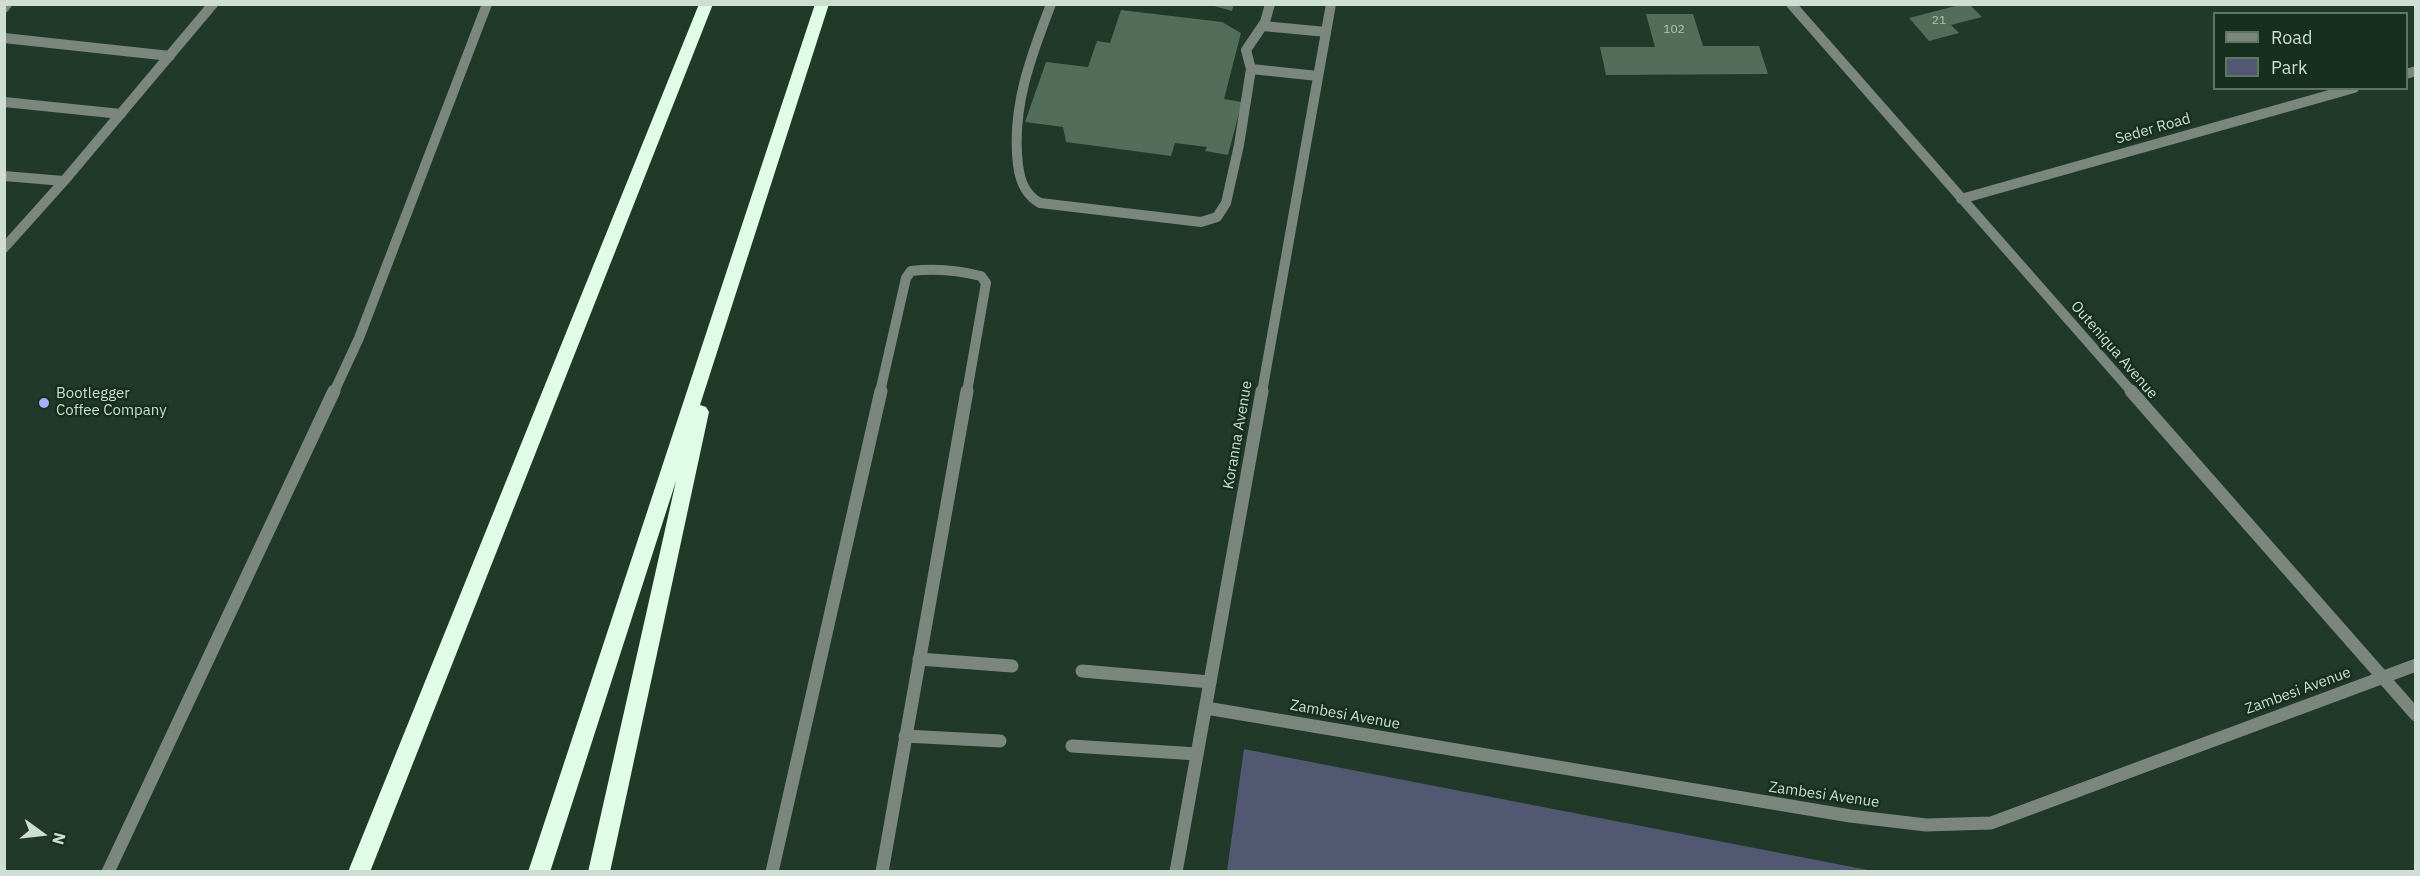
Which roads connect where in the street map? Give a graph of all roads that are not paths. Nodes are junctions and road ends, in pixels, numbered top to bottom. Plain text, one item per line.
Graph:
1 (8, 4) edge
2 (213, 4) edge
3 (487, 4) edge
4 (706, 4) edge
5 (822, 4) edge
6 (1051, 4) edge
7 (1270, 4) edge
8 (1331, 4) edge
9 (1791, 4) edge
10 (4, 8) edge
11 (1263, 26) junction
12 (1326, 32) junction
13 (4, 38) edge
14 (170, 56) junction
15 (1251, 69) junction
16 (1318, 76) junction
17 (2347, 90) edge
18 (4, 102) edge
19 (121, 114) junction
20 (4, 176) edge
21 (64, 181) junction
22 (1961, 199) junction
23 (6, 243) edge
24 (723, 310) junction
25 (919, 659) junction
26 (2415, 665) edge
27 (1012, 666) dead end
28 (1082, 671) dead end
29 (2382, 677) junction
30 (1210, 682) junction
31 (1206, 708) junction
32 (2415, 715) edge
33 (905, 736) junction
34 (1000, 741) dead end
35 (1072, 746) dead end
36 (1197, 754) junction
37 (108, 872) edge
38 (359, 872) edge
39 (539, 872) edge
40 (599, 872) edge
41 (772, 872) edge
42 (882, 872) edge
43 (1176, 872) edge

1 - 10 street
2 - 14 street
3 - 37 street
4 - 38 highway
5 - 24 highway
6 - 15 street
7 - 11 street
8 - 12 street, Koranna Avenue
9 - 22 street, Outeniqua Avenue
11 - 12 street
11 - 15 street
12 - 16 street, Koranna Avenue
13 - 14 street
14 - 19 street
15 - 16 street
16 - 30 street, Koranna Avenue
17 - 22 street, Seder Road
18 - 19 street
19 - 21 street
20 - 21 street
21 - 23 street
22 - 29 street, Outeniqua Avenue
24 - 39 highway
24 - 40 highway
25 - 27 street
25 - 33 street
25 - 41 street
26 - 29 street, Zambesi Avenue
28 - 30 street
29 - 31 street, Zambesi Avenue
29 - 32 street, Outeniqua Avenue
30 - 31 street, Koranna Avenue
31 - 36 street, Koranna Avenue
33 - 34 street
33 - 42 street
35 - 36 street
36 - 43 street, Koranna Avenue

